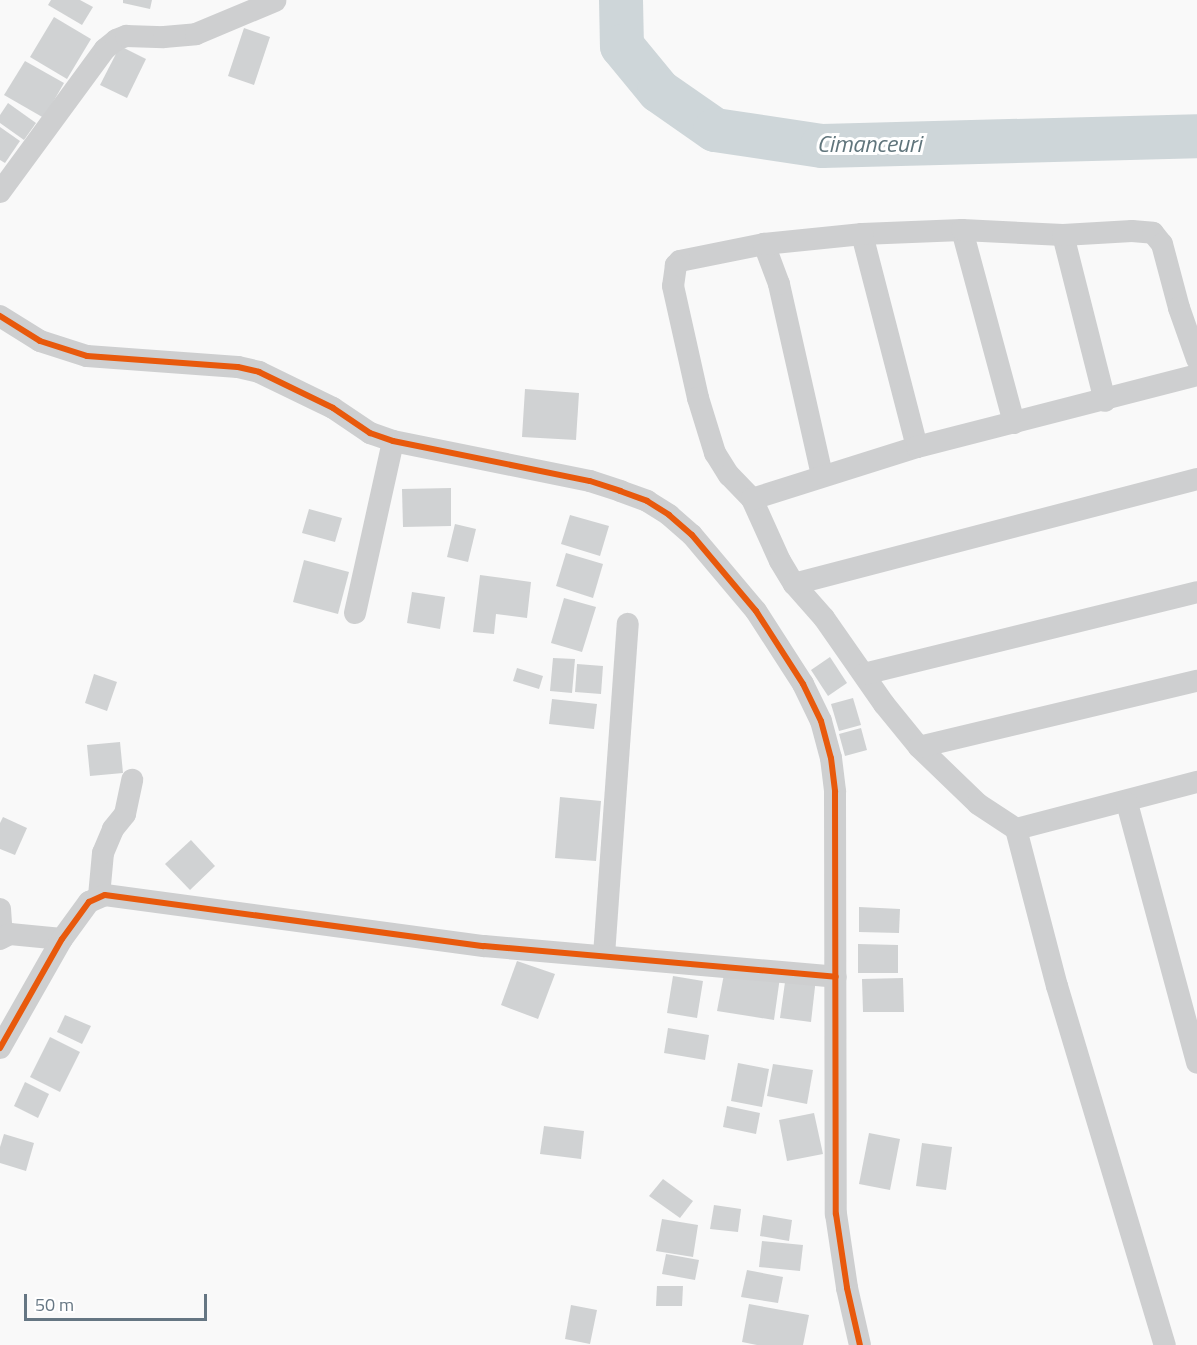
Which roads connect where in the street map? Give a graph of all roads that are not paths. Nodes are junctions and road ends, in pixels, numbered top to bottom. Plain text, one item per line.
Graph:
1 (275, 1) edge
2 (0, 192) edge
3 (962, 230) junction
4 (862, 234) junction
5 (1063, 236) junction
6 (764, 244) junction
7 (0, 316) edge
8 (1197, 359) edge
9 (1197, 375) edge
10 (1104, 401) junction
11 (1014, 423) junction
12 (393, 441) junction
13 (917, 447) junction
14 (822, 475) junction
15 (1197, 479) edge
16 (752, 499) junction
17 (794, 584) junction
18 (1197, 592) edge
19 (355, 613) dead end
20 (628, 624) dead end
21 (864, 674) junction
22 (1197, 681) edge
23 (919, 747) junction
24 (132, 780) dead end
25 (1197, 782) edge
26 (1127, 803) junction
27 (1016, 829) junction
28 (99, 896) junction
29 (0, 909) edge
30 (1, 938) edge
31 (62, 939) junction
32 (604, 956) junction
33 (836, 976) junction
34 (0, 1048) edge
35 (1197, 1063) edge
36 (860, 1345) edge
37 (1165, 1345) edge

1 - 2 street
3 - 4 street
3 - 5 street
3 - 11 street
4 - 6 street
4 - 13 street
5 - 8 street
5 - 10 street
6 - 14 street
6 - 16 street
7 - 12 street
9 - 10 street
10 - 11 street
11 - 13 street
12 - 19 street
12 - 33 street
13 - 14 street
14 - 16 street
15 - 17 street
16 - 17 street
17 - 21 street
18 - 21 street
20 - 32 street
21 - 23 street
22 - 23 street
23 - 27 street
24 - 28 street
25 - 26 street
26 - 27 street
26 - 35 street
27 - 37 street
28 - 31 street
28 - 32 street
29 - 30 street
30 - 31 street
31 - 34 street
32 - 33 street
33 - 36 street

